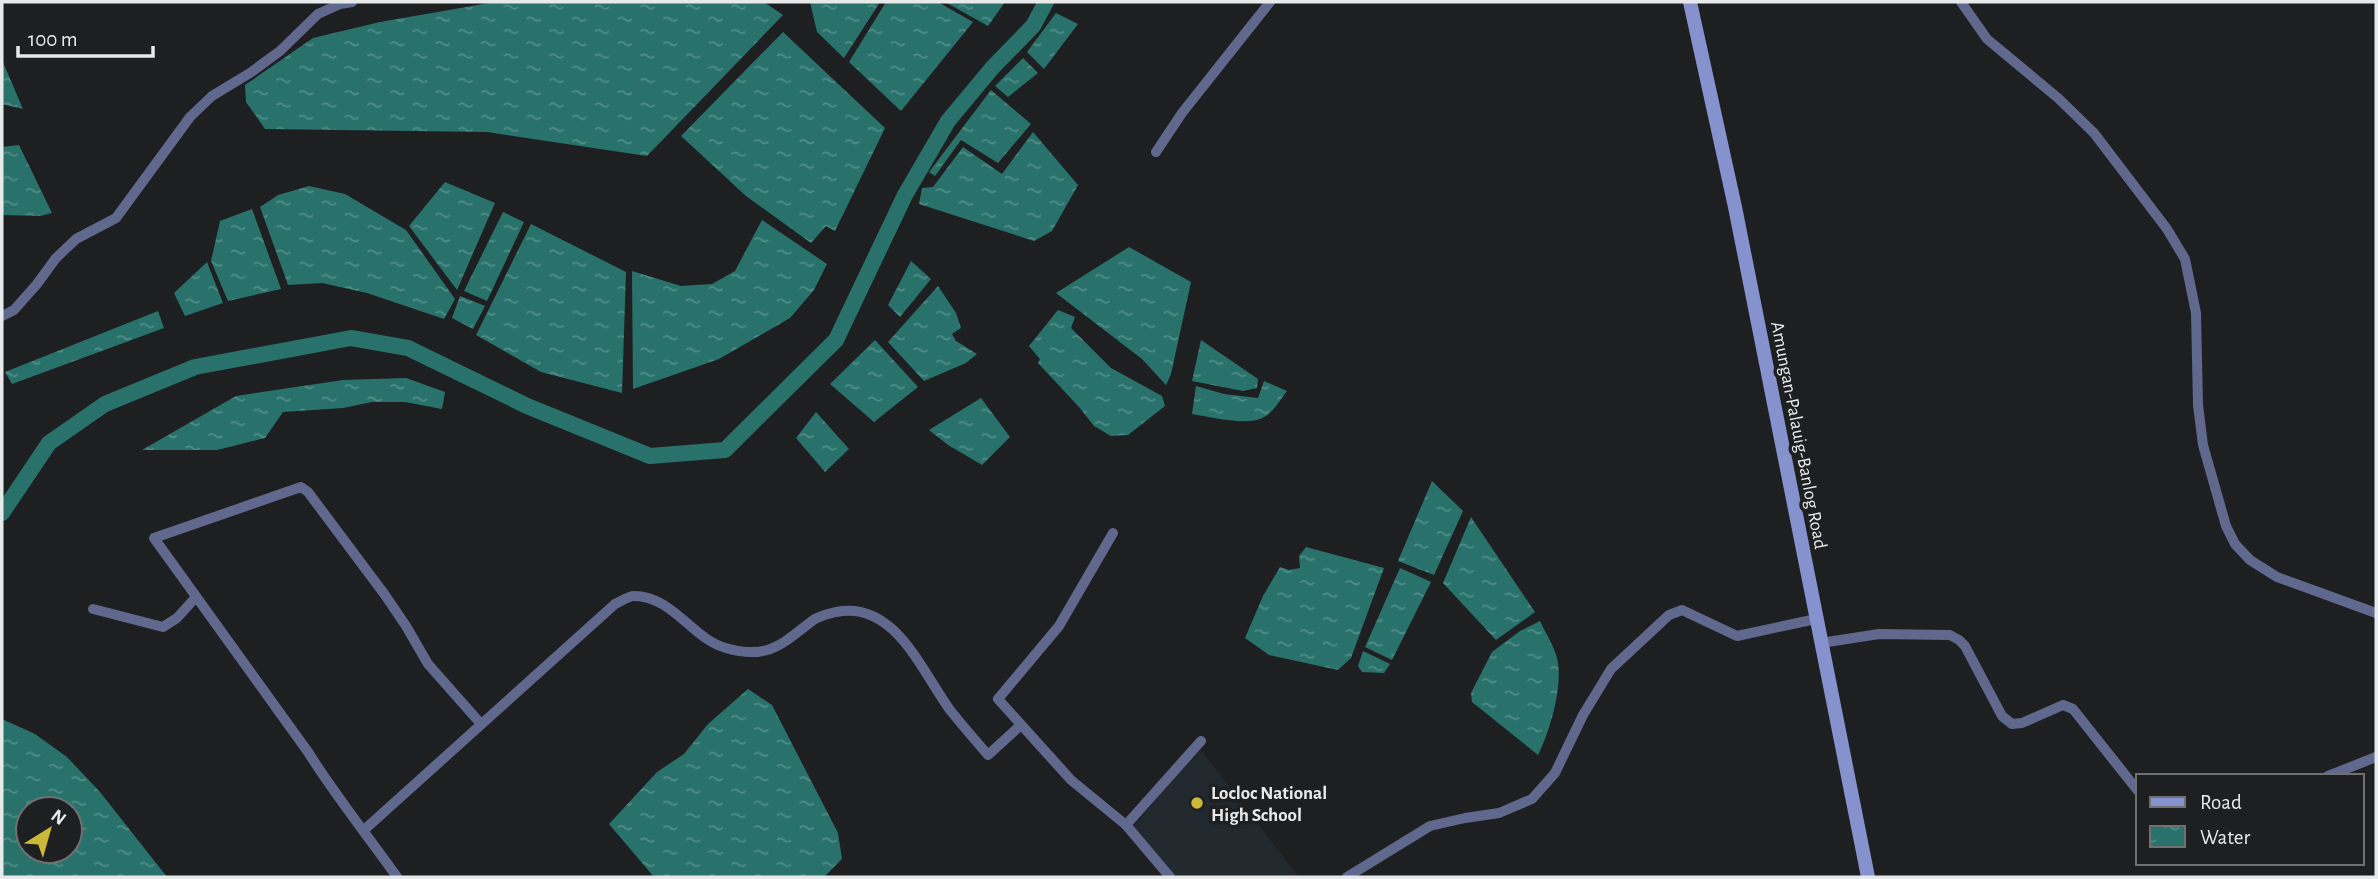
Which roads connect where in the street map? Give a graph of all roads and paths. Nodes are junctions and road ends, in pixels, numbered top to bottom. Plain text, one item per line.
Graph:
1 (352, 2) edge
2 (1270, 2) edge
3 (1690, 2) edge
4 (1961, 2) edge
5 (1156, 152) dead end
6 (2, 316) edge
7 (1113, 533) dead end
8 (196, 597) junction
9 (93, 609) dead end
10 (2376, 613) edge
11 (1816, 619) junction
12 (1821, 643) junction
13 (481, 724) junction
14 (1021, 725) junction
15 (1201, 741) dead end
16 (2376, 757) edge
17 (2333, 774) edge
18 (2136, 788) edge
19 (1126, 825) junction
20 (364, 830) junction
21 (397, 877) edge
22 (1170, 877) edge
23 (1347, 877) edge
24 (1868, 877) edge

1 - 6 street
2 - 5 street
3 - 11 main road, Amungan-Palauig-Banlog Road
4 - 10 street
7 - 14 street
8 - 9 street
8 - 13 street
8 - 20 street
11 - 12 main road, Amungan-Palauig-Banlog Road
11 - 23 street
12 - 18 street
12 - 24 main road, Amungan-Palauig-Banlog Road
13 - 14 street
13 - 20 street
14 - 19 street
15 - 19 street
16 - 17 street
19 - 22 street
20 - 21 street

